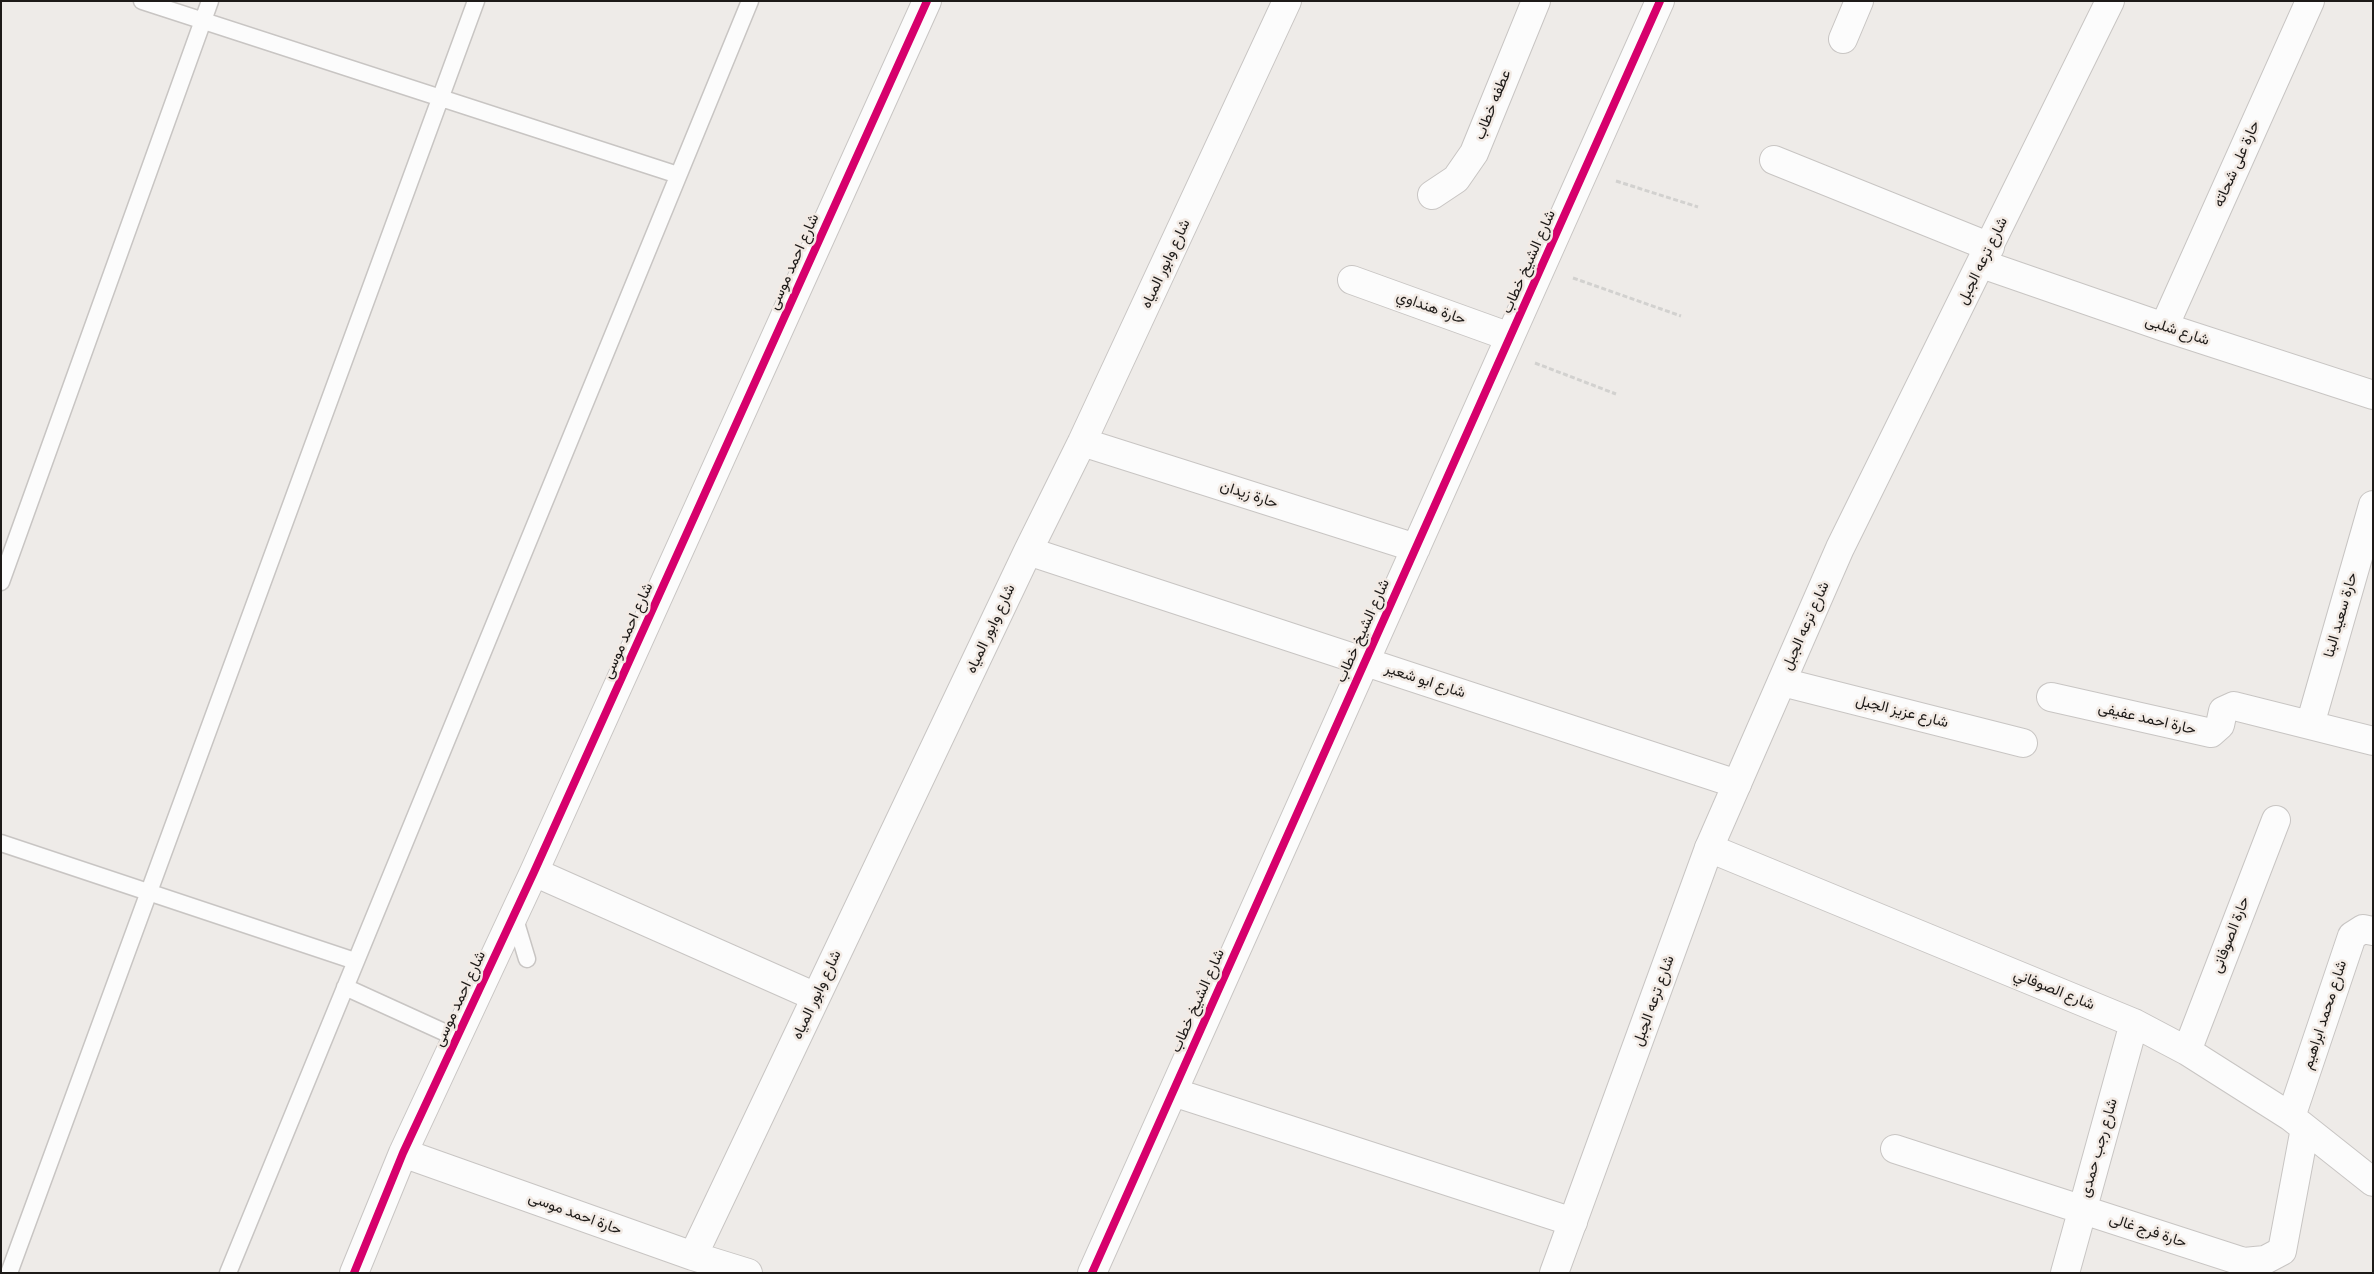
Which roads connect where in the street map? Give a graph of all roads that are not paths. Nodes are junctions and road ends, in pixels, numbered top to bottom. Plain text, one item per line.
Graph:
1 (142, 1) edge
2 (210, 1) edge
3 (476, 1) edge
4 (750, 1) edge
5 (927, 1) edge
6 (1287, 1) edge
7 (1536, 1) edge
8 (1660, 1) edge
9 (1858, 1) edge
10 (2110, 1) edge
11 (2310, 1) edge
12 (203, 21) junction
13 (1842, 39) dead end
14 (439, 97) junction
15 (1774, 160) dead end
16 (678, 175) junction
17 (1432, 195) dead end
18 (1986, 255) junction
19 (1352, 280) dead end
20 (2164, 327) junction
21 (1507, 344) junction
22 (2373, 395) edge
23 (1082, 442) junction
24 (2373, 505) edge
25 (1416, 548) junction
26 (1028, 551) junction
27 (1, 582) edge
28 (1365, 662) junction
29 (1782, 682) junction
30 (2051, 697) dead end
31 (2310, 725) junction
32 (2373, 741) edge
33 (2023, 743) dead end
34 (1738, 784) junction
35 (2276, 820) dead end
36 (1, 844) edge
37 (1709, 848) junction
38 (534, 872) junction
39 (148, 892) junction
40 (514, 916) junction
41 (2373, 931) edge
42 (527, 959) dead end
43 (356, 961) junction
44 (346, 987) junction
45 (816, 997) junction
46 (2134, 1023) junction
47 (457, 1038) junction
48 (2187, 1051) junction
49 (1173, 1092) junction
50 (2298, 1123) junction
51 (1895, 1149) dead end
52 (403, 1153) junction
53 (2373, 1182) edge
54 (2082, 1210) junction
55 (1573, 1222) junction
56 (694, 1256) junction
57 (9, 1273) edge
58 (228, 1273) edge
59 (354, 1273) edge
60 (748, 1273) edge
61 (1092, 1273) edge
62 (1554, 1273) edge
63 (2065, 1273) edge

1 - 12 lane
2 - 12 lane
3 - 14 lane
4 - 16 lane
5 - 38 street, شارع احمد موسى
6 - 23 street, شارع وابور المياه
7 - 17 street, عطفه خطاب
8 - 21 street, شارع الشيخ خطاب
9 - 13 street
10 - 18 street, شارع ترعه الجبل
11 - 20 street, حارة على شحاته
12 - 14 lane
12 - 27 lane
14 - 16 lane
14 - 39 lane
15 - 18 street, شارع شلبى
16 - 43 lane
18 - 20 street, شارع شلبى
18 - 29 street, شارع ترعه الجبل
19 - 21 street, حارة هنداوي
20 - 22 street, شارع شلبى
21 - 25 street, شارع الشيخ خطاب
23 - 25 street, حارة زيدان
23 - 26 street, شارع وابور المياه
24 - 31 street, حارة سعيد البنا
25 - 28 street, شارع الشيخ خطاب
26 - 28 street, شارع ابو شعير
26 - 45 street, شارع وابور المياه
28 - 34 street, شارع ابو شعير
28 - 49 street, شارع الشيخ خطاب
29 - 33 street, شارع عزيز الجبل
29 - 34 street, شارع ترعه الجبل
30 - 31 street, حارة احمد عفيفى
31 - 32 street, حارة احمد عفيفى
34 - 37 street, شارع ترعه الجبل
35 - 48 street, حارة الصوفانى
36 - 39 lane
37 - 46 street, شارع الصوفاني
37 - 55 street, شارع ترعه الجبل
38 - 40 street, شارع احمد موسى
38 - 45 street
39 - 43 lane
39 - 57 lane
40 - 42 lane
40 - 47 street, شارع احمد موسى
41 - 50 street, شارع محمد ابراهيم
43 - 44 lane
44 - 47 lane
44 - 58 lane
45 - 56 street, شارع وابور المياه
46 - 48 street, شارع الصوفاني
46 - 54 street, شارع رجب حمدى
47 - 52 street, شارع احمد موسى
48 - 50 street, شارع الصوفاني
49 - 55 street
49 - 61 street, شارع الشيخ خطاب
50 - 53 street, شارع الصوفاني
50 - 54 street, حارة فرج غالى
51 - 54 street, حارة فرج غالى
52 - 56 street, حارة احمد موسى
52 - 59 street, شارع احمد موسى
54 - 63 street, شارع رجب حمدى
55 - 62 street, شارع ترعه الجبل
56 - 60 street, حارة احمد موسى

